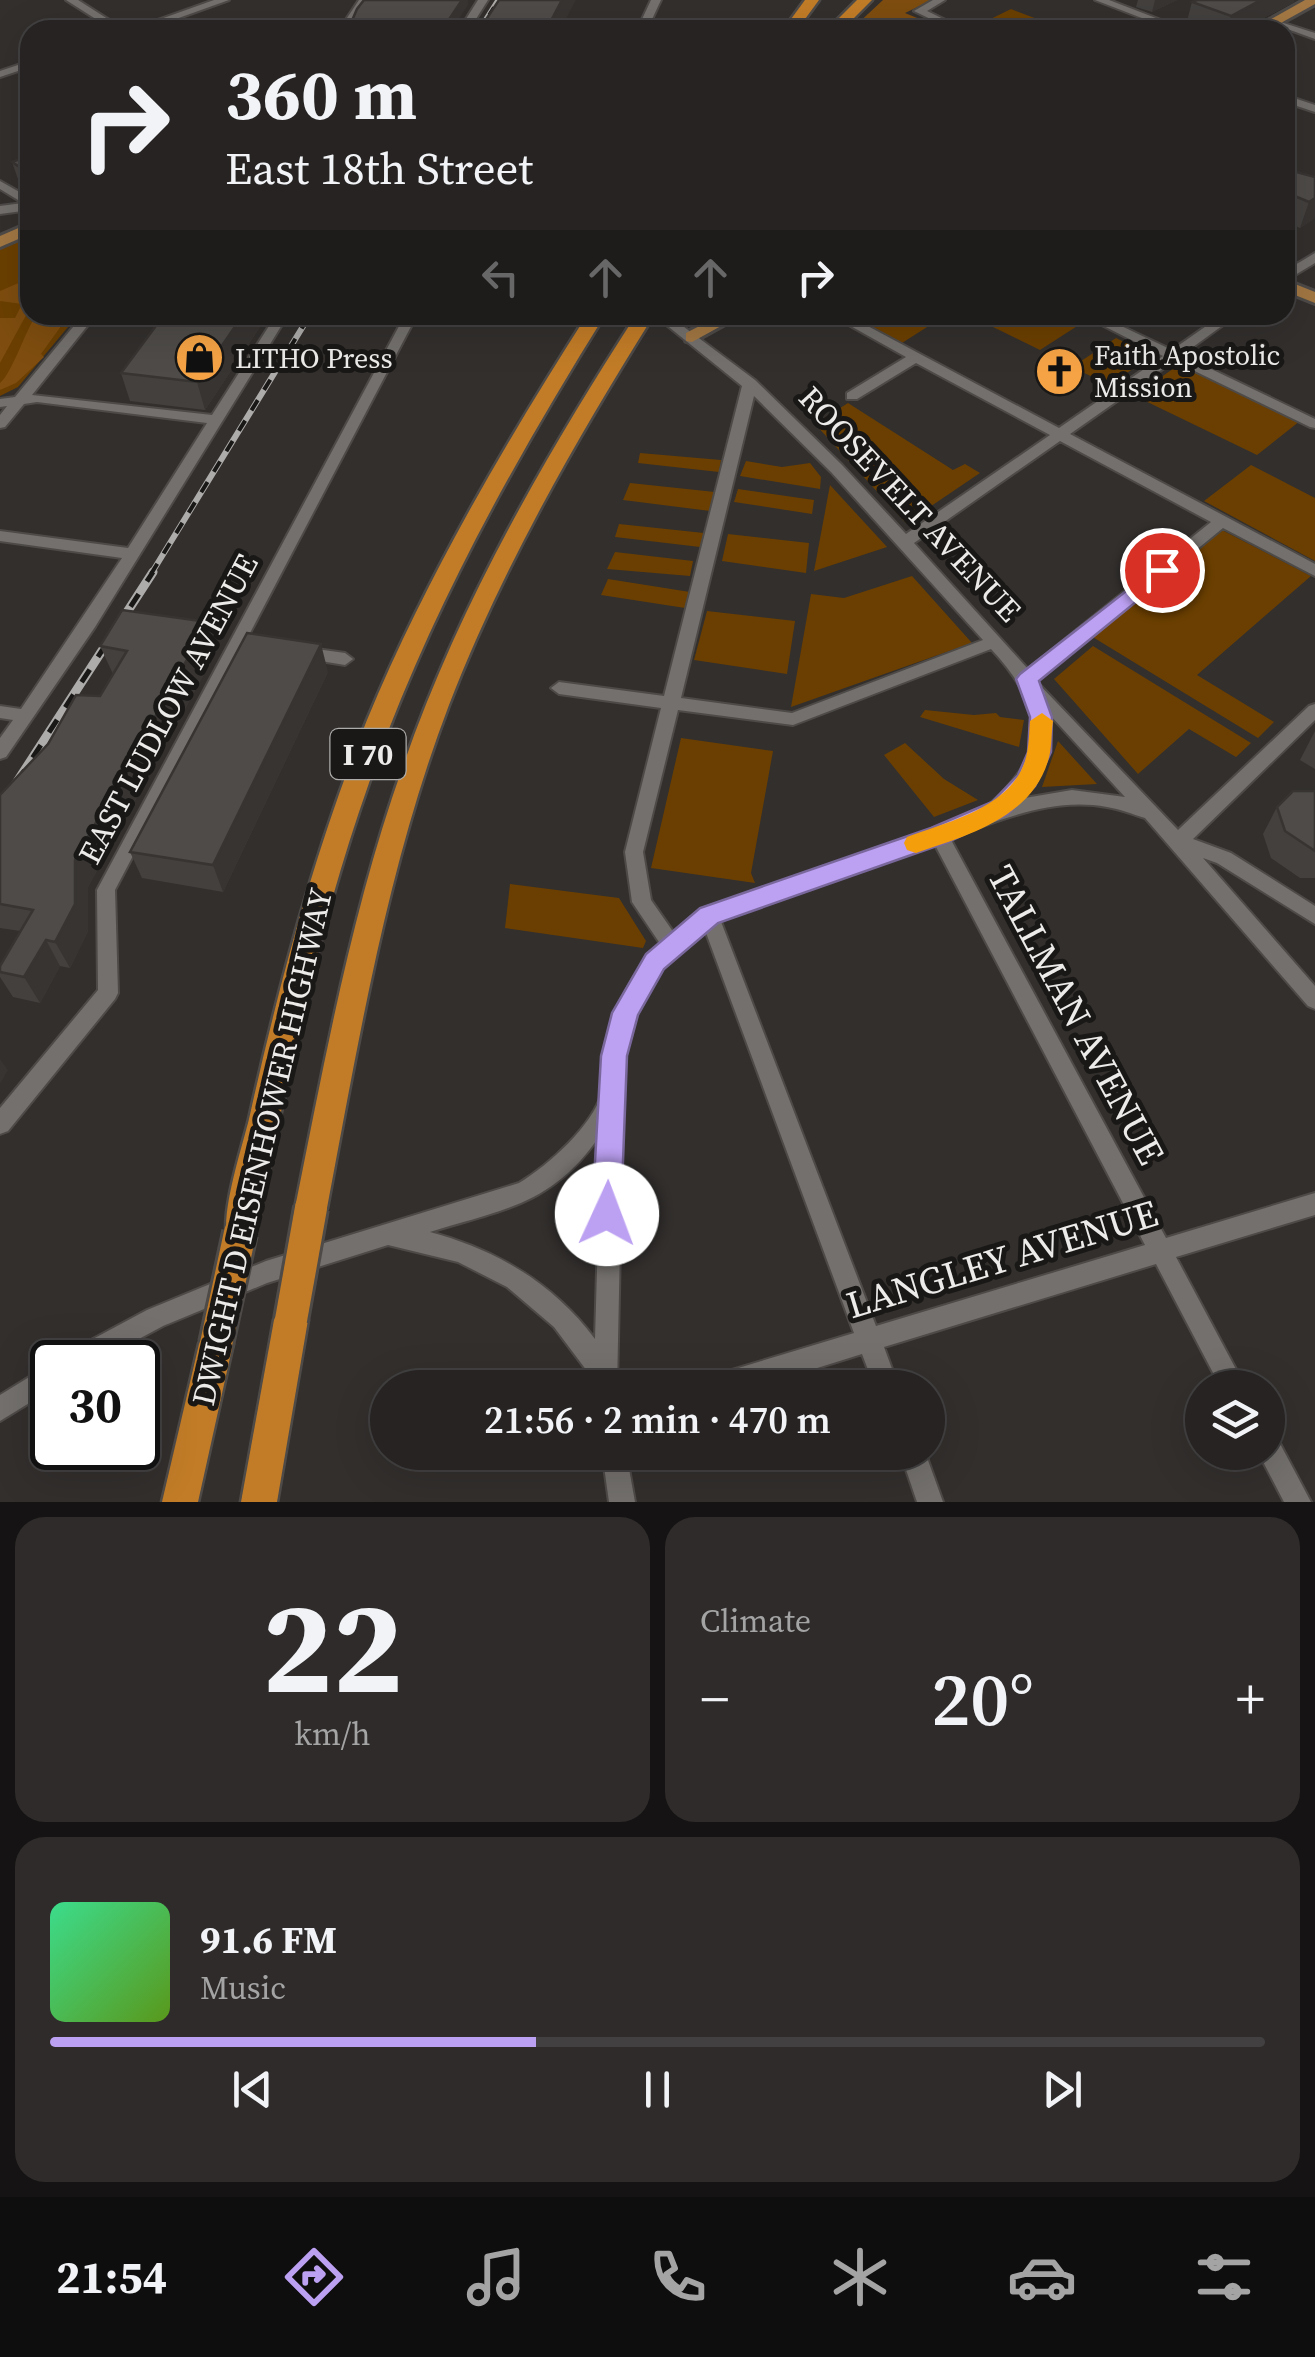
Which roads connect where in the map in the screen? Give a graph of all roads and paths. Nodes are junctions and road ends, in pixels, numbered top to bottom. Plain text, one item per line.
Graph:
1 (71, 0) edge
2 (223, 0) edge
3 (865, 0) edge
4 (940, 0) edge
5 (1100, 0) edge
6 (1308, 1) edge
7 (104, 20) edge
8 (164, 20) edge
9 (843, 20) edge
10 (939, 20) edge
11 (1155, 20) edge
12 (1277, 20) edge
13 (1315, 257) edge
14 (1295, 273) edge
15 (82, 325) edge
16 (276, 325) edge
17 (406, 325) edge
18 (590, 325) edge
19 (638, 325) edge
20 (674, 325) edge
21 (715, 325) edge
22 (856, 325) edge
23 (1109, 325) edge
24 (1217, 325) edge
25 (692, 338) junction
26 (1173, 356) junction
27 (916, 357) junction
28 (750, 383) junction
29 (852, 396) dead end
30 (20, 400) junction
31 (0, 403) edge
32 (216, 420) junction
33 (0, 424) edge
34 (1315, 424) edge
35 (1060, 434) junction
36 (1222, 521) junction
37 (0, 536) edge
38 (904, 544) junction
39 (132, 554) junction
40 (1315, 570) edge
41 (89, 623) junction
42 (111, 626) edge
43 (994, 642) junction
44 (288, 651) edge
45 (345, 659) dead end
46 (1027, 679) junction
47 (559, 688) dead end
48 (671, 703) junction
49 (0, 712) edge
50 (25, 716) junction
51 (1312, 719) edge
52 (0, 752) edge
53 (1154, 816) junction
54 (985, 818) junction
55 (939, 835) junction
56 (1178, 842) junction
57 (709, 915) junction
58 (1315, 916) edge
59 (672, 944) junction
60 (1315, 1000) edge
61 (610, 1097) junction
62 (0, 1124) edge
63 (1315, 1204) edge
64 (385, 1237) junction
65 (1159, 1251) junction
66 (869, 1338) junction
67 (114, 1340) edge
68 (597, 1370) edge
69 (604, 1370) edge
70 (769, 1370) edge
71 (881, 1370) edge
72 (1224, 1370) edge
73 (30, 1389) edge
74 (0, 1409) edge
75 (617, 1470) edge
76 (918, 1470) edge
77 (1280, 1470) edge
78 (180, 1502) edge
79 (258, 1502) edge
80 (622, 1502) edge
81 (930, 1502) edge
82 (1298, 1502) edge

1 - 7 street
2 - 8 street
3 - 9 highway
4 - 10 street
5 - 11 street
6 - 12 main road
13 - 14 street
15 - 30 street
16 - 32 street
17 - 62 street, EAST LUDLOW AVENUE
18 - 78 highway, DWIGHT D EISENHOWER HIGHWAY / I 70, bridge
19 - 79 highway, DWIGHT D EISENHOWER HIGHWAY / I 70, bridge
20 - 25 street, ROOSEVELT AVENUE
21 - 25 main road
22 - 27 street
23 - 26 street
24 - 26 street
25 - 28 street, ROOSEVELT AVENUE
26 - 34 street
26 - 35 street
27 - 29 street
27 - 35 street
28 - 38 street, ROOSEVELT AVENUE
28 - 48 street
30 - 31 street
30 - 32 street
30 - 33 street
32 - 39 street
35 - 36 street
35 - 38 street
36 - 40 street
36 - 46 street
37 - 39 street
38 - 43 street, ROOSEVELT AVENUE
39 - 41 street
41 - 42 street
41 - 50 street
43 - 46 street, ROOSEVELT AVENUE
43 - 48 street
44 - 45 street
46 - 53 street
46 - 54 street, ROOSEVELT AVENUE
47 - 48 street
48 - 59 street
49 - 50 street
50 - 52 street
51 - 56 street
53 - 54 street
53 - 56 street
54 - 55 street, ROOSEVELT AVENUE
55 - 57 street, ROOSEVELT AVENUE
55 - 65 street, TALLMAN AVENUE
56 - 58 street
56 - 60 street
57 - 59 street, ROOSEVELT AVENUE
57 - 66 street
59 - 61 street, ROOSEVELT AVENUE
61 - 64 street
61 - 69 street, ROOSEVELT AVENUE
63 - 65 street, LANGLEY AVENUE
64 - 67 street
64 - 68 street
65 - 66 street, LANGLEY AVENUE
65 - 72 street, TALLMAN AVENUE
66 - 70 street, LANGLEY AVENUE
66 - 71 street
73 - 74 street
75 - 80 street
76 - 81 street
77 - 82 street

